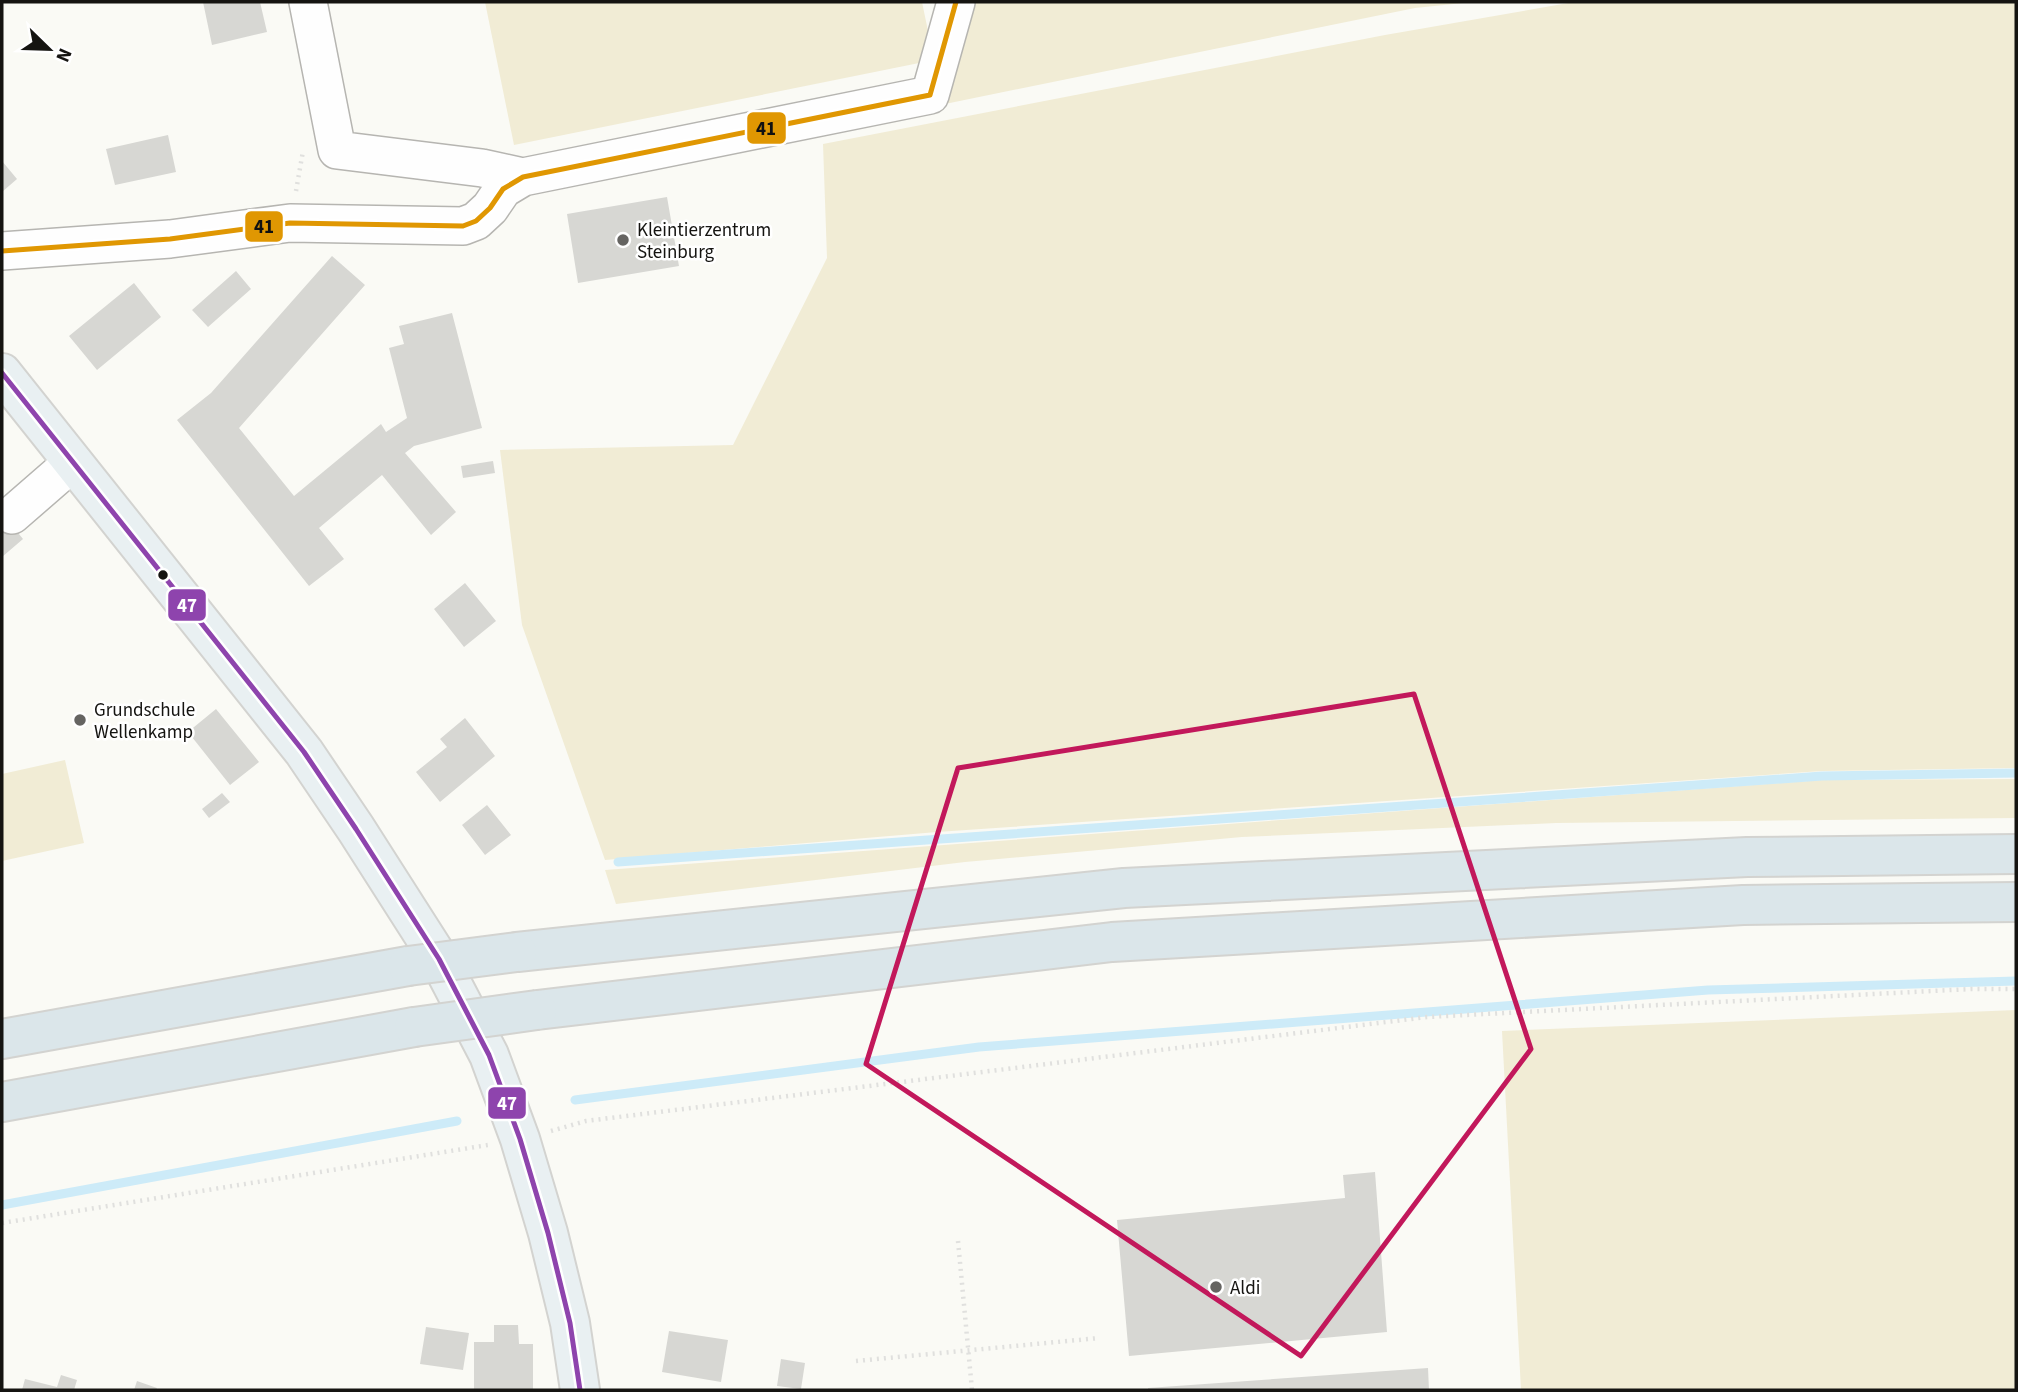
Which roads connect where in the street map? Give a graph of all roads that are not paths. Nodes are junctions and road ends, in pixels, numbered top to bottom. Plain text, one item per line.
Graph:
1 (308, 2) edge
2 (956, 2) edge
3 (523, 177) junction
4 (2, 251) edge
5 (2, 373) edge
6 (73, 462) junction
7 (12, 516) dead end
8 (2016, 854) edge
9 (2016, 902) edge
10 (2, 1039) edge
11 (2, 1102) edge
12 (580, 1390) edge

1 - 3 street
2 - 3 street
3 - 4 street
5 - 6 main road
6 - 7 street
6 - 12 main road
8 - 10 highway, bridge
9 - 11 highway, bridge

